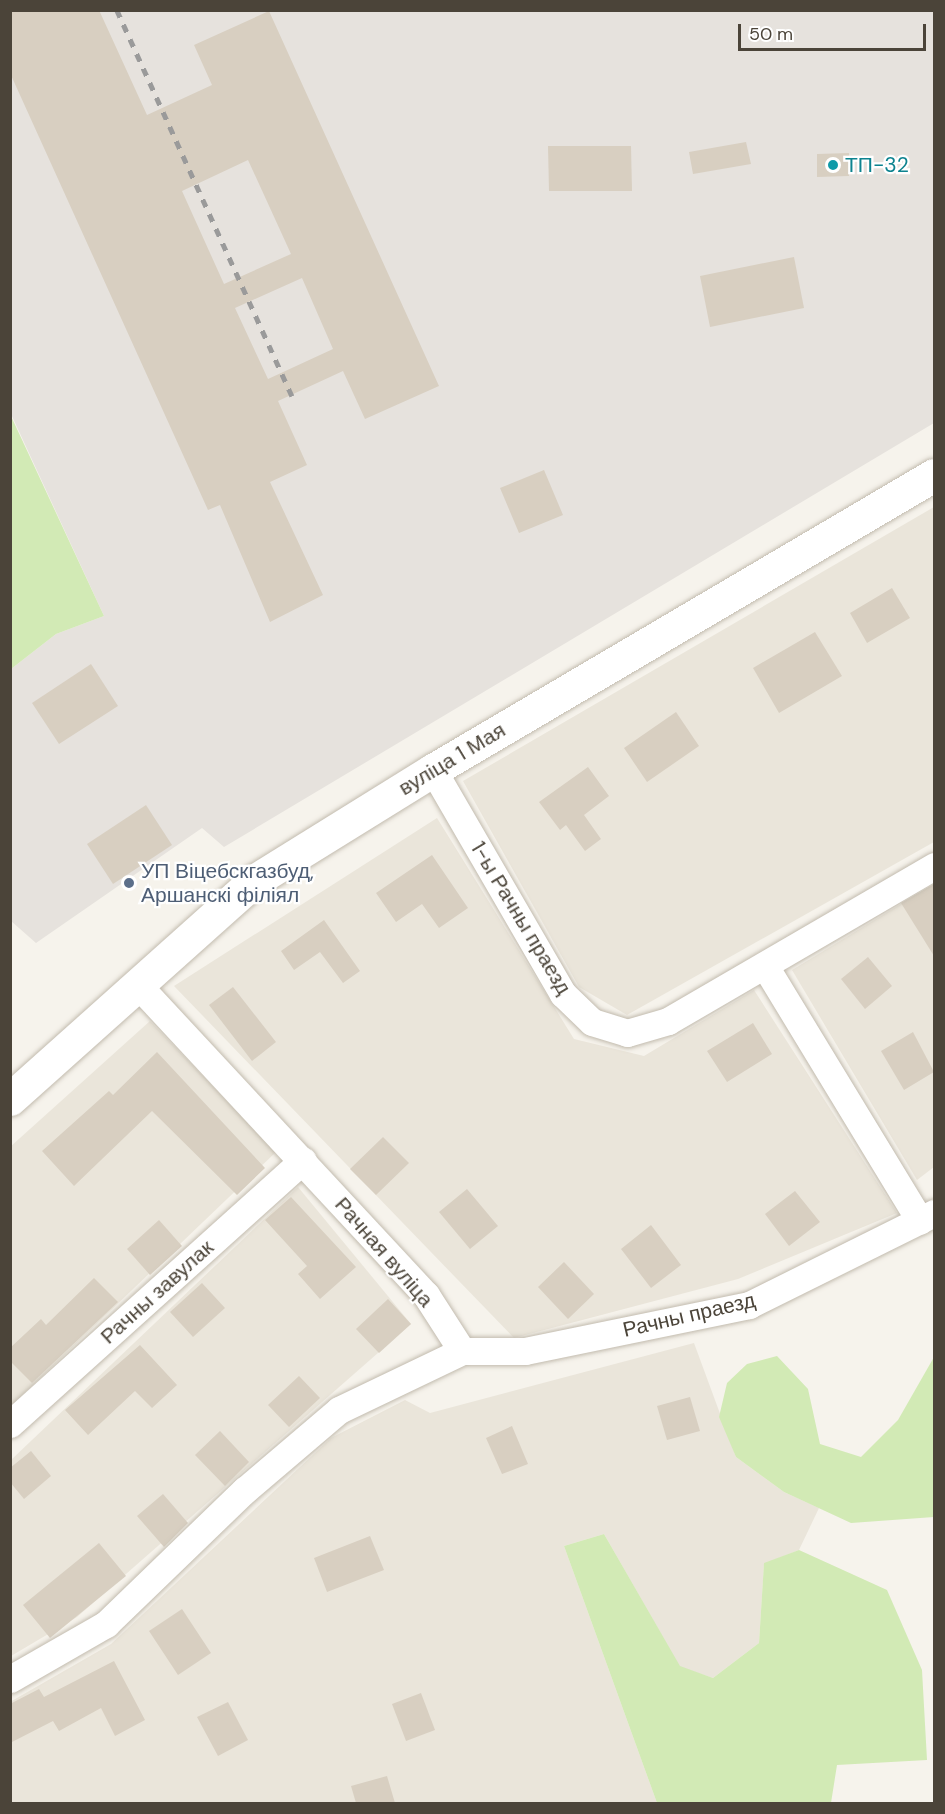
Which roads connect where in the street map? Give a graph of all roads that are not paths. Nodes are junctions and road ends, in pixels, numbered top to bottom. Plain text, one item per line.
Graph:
1 (934, 475) edge
2 (433, 770) junction
3 (934, 866) edge
4 (765, 966) junction
5 (137, 984) junction
6 (10, 1099) edge
7 (303, 1160) junction
8 (927, 1217) edge
9 (462, 1351) junction
10 (10, 1424) edge
11 (10, 1679) edge

1 - 2 street, вуліца 1 Мая
2 - 4 street, 1-ы Рачны праезд
2 - 5 street, вуліца 1 Мая
3 - 4 street, 1-ы Рачны праезд
4 - 8 street
5 - 6 street, вуліца 1 Мая
5 - 7 street, Рачная вуліца
7 - 9 street, Рачная вуліца
7 - 10 street, Рачны завулак
8 - 9 street, Рачны праезд
9 - 11 street

